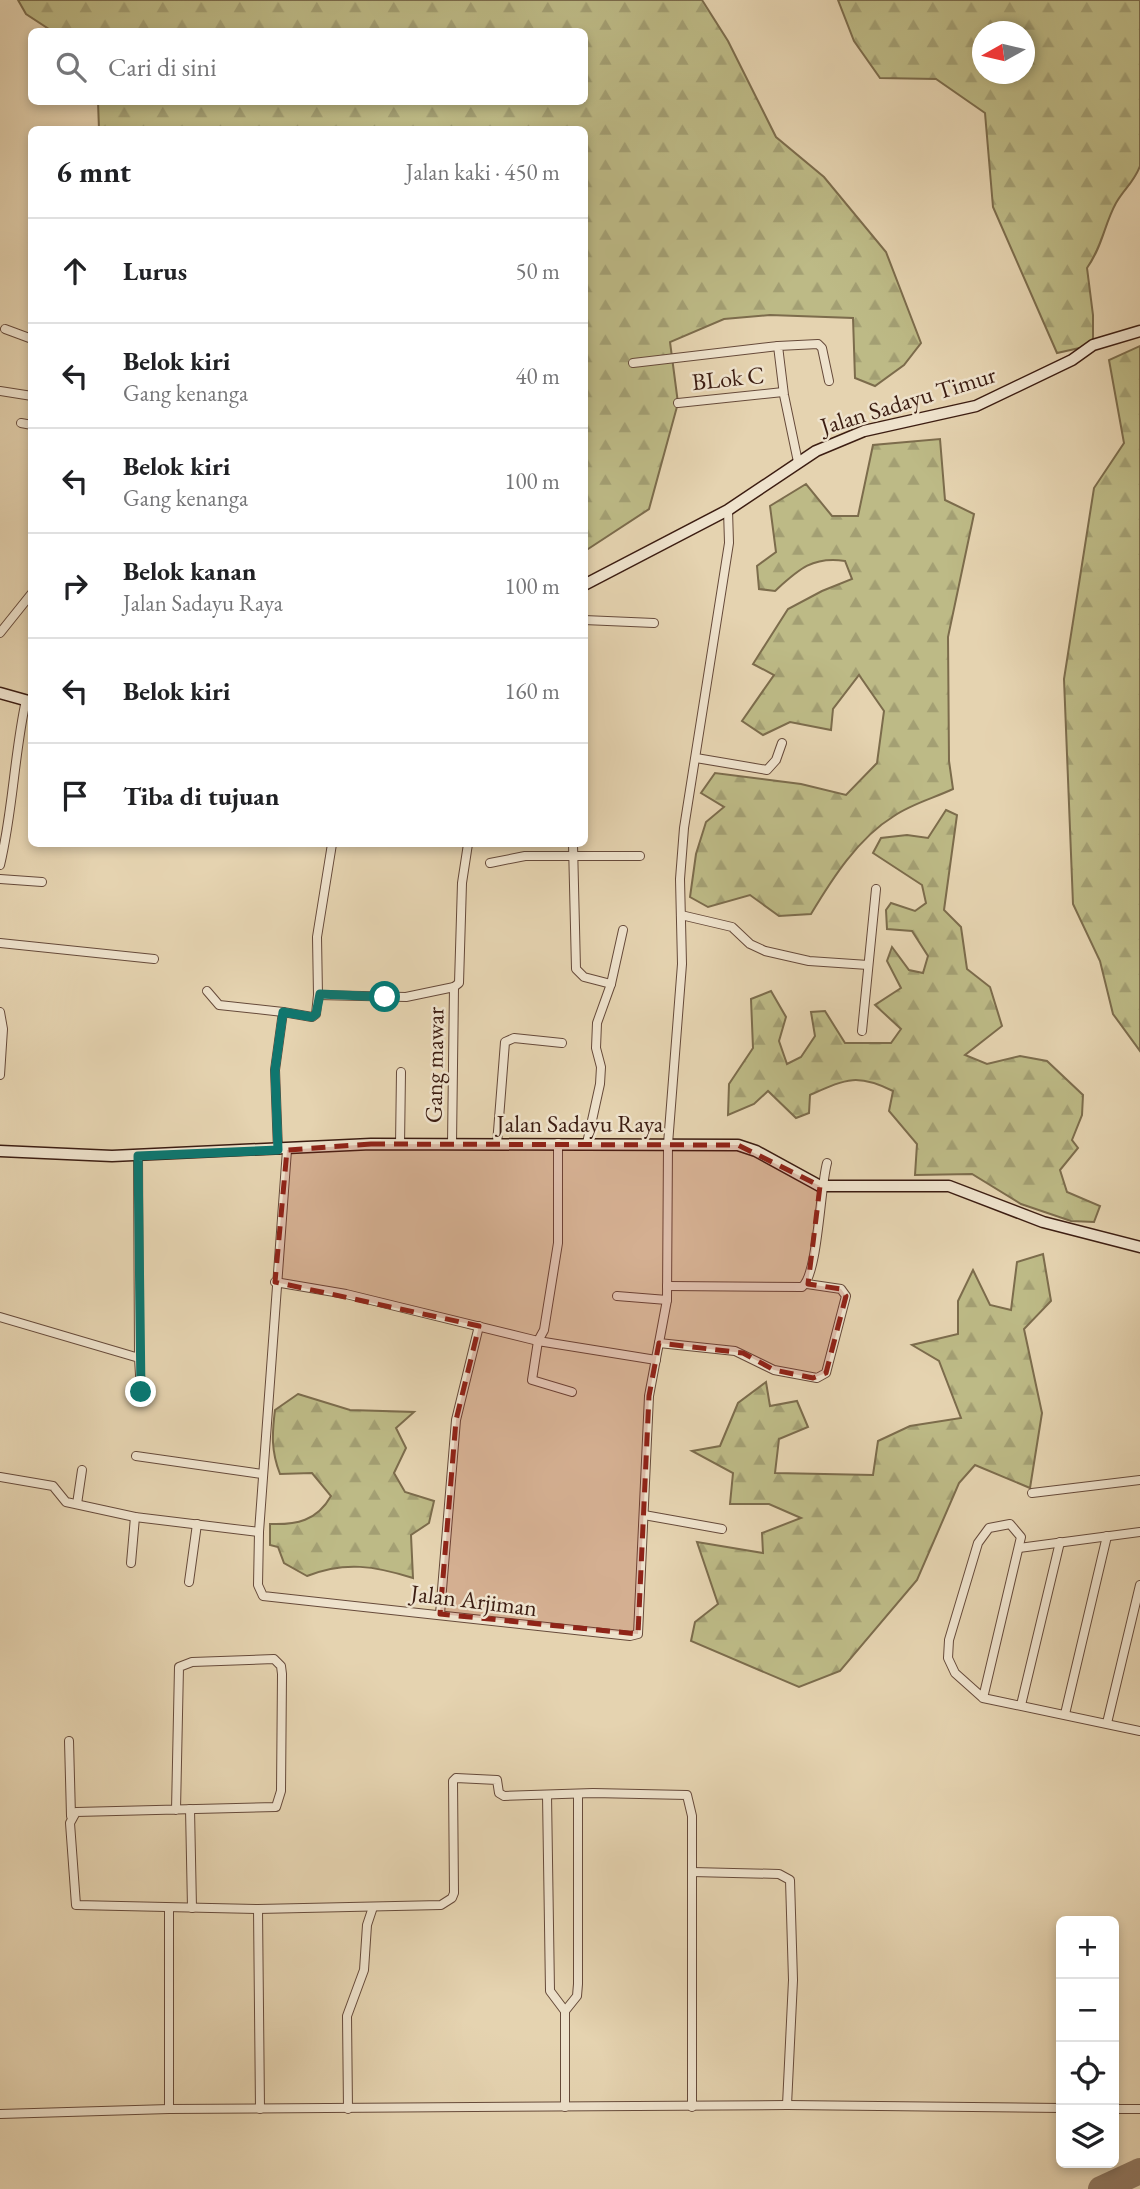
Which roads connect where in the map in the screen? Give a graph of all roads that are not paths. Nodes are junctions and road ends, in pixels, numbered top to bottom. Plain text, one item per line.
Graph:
1 (5, 329) dead end
2 (1140, 331) edge
3 (28, 338) edge
4 (778, 346) junction
5 (633, 363) dead end
6 (829, 381) dead end
7 (0, 391) edge
8 (783, 392) junction
9 (28, 393) edge
10 (678, 403) dead end
11 (21, 423) dead end
12 (28, 424) edge
13 (799, 462) junction
14 (728, 510) junction
15 (588, 583) edge
16 (28, 598) edge
17 (588, 620) edge
18 (654, 623) dead end
19 (0, 633) edge
20 (0, 693) edge
21 (28, 701) edge
22 (28, 705) edge
23 (782, 743) dead end
24 (696, 758) junction
25 (332, 847) edge
26 (468, 847) edge
27 (573, 847) edge
28 (573, 854) junction
29 (640, 856) dead end
30 (490, 863) dead end
31 (0, 865) edge
32 (0, 878) edge
33 (42, 882) dead end
34 (876, 889) dead end
35 (681, 915) junction
36 (623, 930) dead end
37 (0, 943) edge
38 (154, 959) dead end
39 (868, 965) junction
40 (611, 984) junction
41 (454, 987) junction
42 (207, 991) dead end
43 (318, 995) junction
44 (0, 1012) edge
45 (283, 1012) junction
46 (862, 1031) dead end
47 (562, 1043) dead end
48 (1, 1057) edge
49 (401, 1072) dead end
50 (0, 1075) edge
51 (558, 1143) junction
52 (587, 1143) junction
53 (452, 1144) junction
54 (497, 1144) junction
55 (668, 1144) junction
56 (400, 1145) junction
57 (282, 1150) junction
58 (0, 1151) edge
59 (138, 1156) junction
60 (827, 1163) dead end
61 (820, 1186) junction
62 (1140, 1247) edge
63 (275, 1282) junction
64 (807, 1284) junction
65 (667, 1286) junction
66 (617, 1296) dead end
67 (667, 1300) junction
68 (0, 1317) edge
69 (479, 1326) junction
70 (538, 1341) junction
71 (659, 1343) junction
72 (139, 1358) junction
73 (656, 1360) junction
74 (141, 1392) dead end
75 (572, 1392) dead end
76 (136, 1455) dead end
77 (82, 1470) dead end
78 (262, 1474) junction
79 (0, 1477) edge
80 (1140, 1480) edge
81 (1032, 1493) dead end
82 (77, 1504) junction
83 (644, 1515) junction
84 (135, 1517) junction
85 (197, 1524) junction
86 (722, 1529) dead end
87 (259, 1532) junction
88 (1140, 1532) edge
89 (1107, 1536) junction
90 (1060, 1542) junction
91 (1019, 1548) junction
92 (131, 1563) dead end
93 (189, 1582) dead end
94 (1140, 1585) edge
95 (440, 1614) junction
96 (1130, 1627) junction
97 (1140, 1629) edge
98 (983, 1698) junction
99 (1021, 1705) junction
100 (1065, 1714) junction
101 (1107, 1723) junction
102 (1140, 1731) edge
103 (69, 1741) dead end
104 (578, 1794) junction
105 (547, 1795) junction
106 (190, 1809) junction
107 (176, 1810) junction
108 (71, 1816) junction
109 (692, 1872) junction
110 (373, 1906) junction
111 (169, 1908) junction
112 (192, 1908) junction
113 (258, 1909) junction
114 (565, 2011) junction
115 (787, 2105) junction
116 (565, 2107) junction
117 (692, 2107) junction
118 (1056, 2108) edge
119 (169, 2109) junction
120 (260, 2109) junction
121 (348, 2109) junction
122 (1119, 2109) edge
123 (1140, 2109) edge
124 (0, 2114) edge

1 - 3 street
2 - 13 street, Jalan Sadayu Timur
4 - 5 street
4 - 6 street
4 - 8 street
7 - 9 street
8 - 10 street, BLok C
8 - 13 street
11 - 12 street
13 - 14 street, Jalan Sadayu Timur
14 - 15 street, Jalan Sadayu Timur
14 - 24 street, Jalan Arjiman
16 - 19 street
17 - 18 street
20 - 21 street
22 - 31 street
23 - 24 street
24 - 35 street, Jalan Arjiman
25 - 43 street
26 - 41 street, Gang mawar
27 - 28 street
28 - 29 street
28 - 30 street
28 - 40 street
32 - 33 street
34 - 39 street
35 - 39 street
35 - 55 street, Jalan Arjiman
36 - 40 street
37 - 38 street
39 - 46 street
40 - 52 street
41 - 43 street
41 - 53 street, Gang mawar
42 - 45 street
43 - 45 street
44 - 48 street
45 - 57 street, Jalan Arjiman
47 - 54 street
48 - 50 street
49 - 56 street
51 - 52 street, Jalan Sadayu Raya
51 - 54 street, Jalan Sadayu Raya
51 - 70 street
52 - 55 street, Jalan Sadayu Raya
53 - 54 street, Jalan Sadayu Raya
53 - 56 street, Jalan Sadayu Raya
55 - 61 street, Jalan Sadayu Raya
55 - 65 street, Jalan Arjiman
56 - 57 street, Jalan Sadayu Raya
57 - 59 street, Jalan Sadayu Raya
57 - 63 street, Jalan Arjiman
58 - 59 street, Jalan Sadayu Raya
59 - 72 street
60 - 61 street
61 - 62 street, Jalan Sadayu Raya
61 - 64 street
63 - 69 street
63 - 78 street, Jalan Arjiman
64 - 65 street
64 - 71 street
65 - 67 street, Jalan Arjiman
66 - 67 street
67 - 71 street, Jalan Arjiman
68 - 72 street
69 - 70 street
69 - 95 street
70 - 73 street
70 - 75 street
71 - 73 street, Jalan Arjiman
72 - 74 street
73 - 83 street, Jalan Arjiman
76 - 78 street
77 - 82 street
78 - 87 street, Jalan Arjiman
79 - 82 street
80 - 81 street
82 - 84 street
83 - 86 street
83 - 95 street, Jalan Arjiman
84 - 85 street
84 - 92 street
85 - 87 street
85 - 93 street
87 - 95 street, Jalan Arjiman
88 - 89 street
89 - 90 street
89 - 100 street
90 - 91 street
90 - 99 street
91 - 98 street
91 - 98 street
94 - 96 street
96 - 97 street
96 - 101 street
98 - 99 street
99 - 100 street
100 - 101 street
101 - 102 street
103 - 108 street
104 - 105 street
104 - 109 street
104 - 114 street
105 - 110 street
105 - 114 street
106 - 107 street
106 - 107 street
106 - 112 street
107 - 108 street
108 - 111 street
109 - 115 street
109 - 117 street
110 - 113 street
110 - 121 street
111 - 112 street
111 - 119 street
112 - 113 street
113 - 120 street
114 - 116 street
115 - 117 street
115 - 118 street
116 - 117 street
116 - 121 street
119 - 120 street
119 - 124 street
120 - 121 street
122 - 123 street

